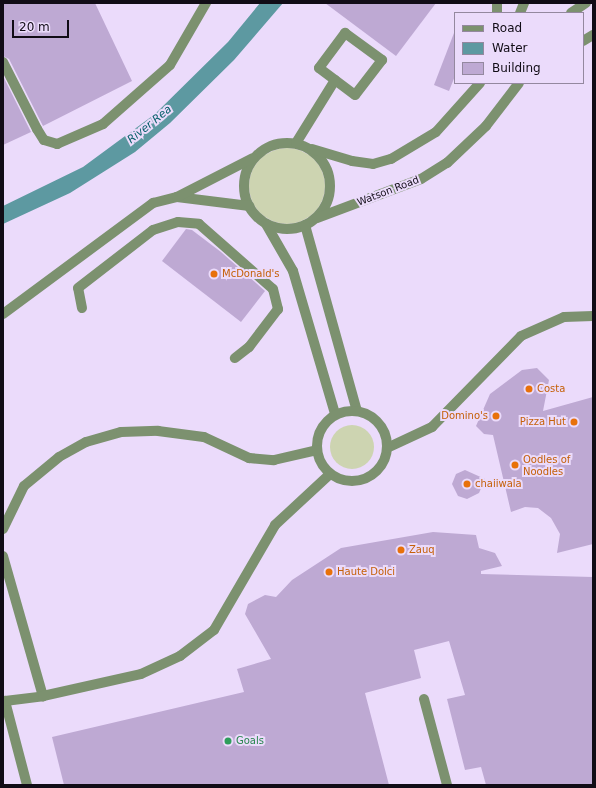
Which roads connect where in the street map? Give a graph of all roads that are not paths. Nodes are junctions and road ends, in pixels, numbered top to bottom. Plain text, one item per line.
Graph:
1 (206, 3) edge
2 (586, 3) edge
3 (572, 12) edge
4 (593, 35) edge
5 (584, 40) edge
6 (3, 62) edge
7 (335, 80) junction
8 (479, 84) edge
9 (519, 84) edge
10 (296, 143) junction
11 (310, 149) junction
12 (253, 158) junction
13 (176, 197) junction
14 (248, 206) junction
15 (315, 218) junction
16 (266, 224) junction
17 (305, 225) junction
18 (82, 308) dead end
19 (3, 314) edge
20 (593, 316) edge
21 (235, 358) dead end
22 (357, 410) junction
23 (335, 414) junction
24 (388, 448) junction
25 (316, 450) junction
26 (330, 474) junction
27 (3, 529) edge
28 (3, 556) edge
29 (43, 696) junction
30 (4, 697) edge
31 (424, 699) dead end
32 (27, 785) edge
33 (447, 785) edge

1 - 6 street
2 - 3 street
4 - 5 street
7 - 7 street
7 - 10 street
8 - 11 street
9 - 15 street, Watson Road
10 - 11 street
10 - 12 street
11 - 15 street
12 - 13 street
12 - 14 street
13 - 14 street
13 - 19 street
14 - 16 street
15 - 17 street
16 - 17 street
16 - 23 street
17 - 22 street
18 - 21 street
20 - 24 street
22 - 23 street
22 - 24 street
23 - 25 street
24 - 26 street
25 - 26 street
25 - 27 street
26 - 29 street
28 - 29 street
29 - 30 street
30 - 32 street
31 - 33 street

